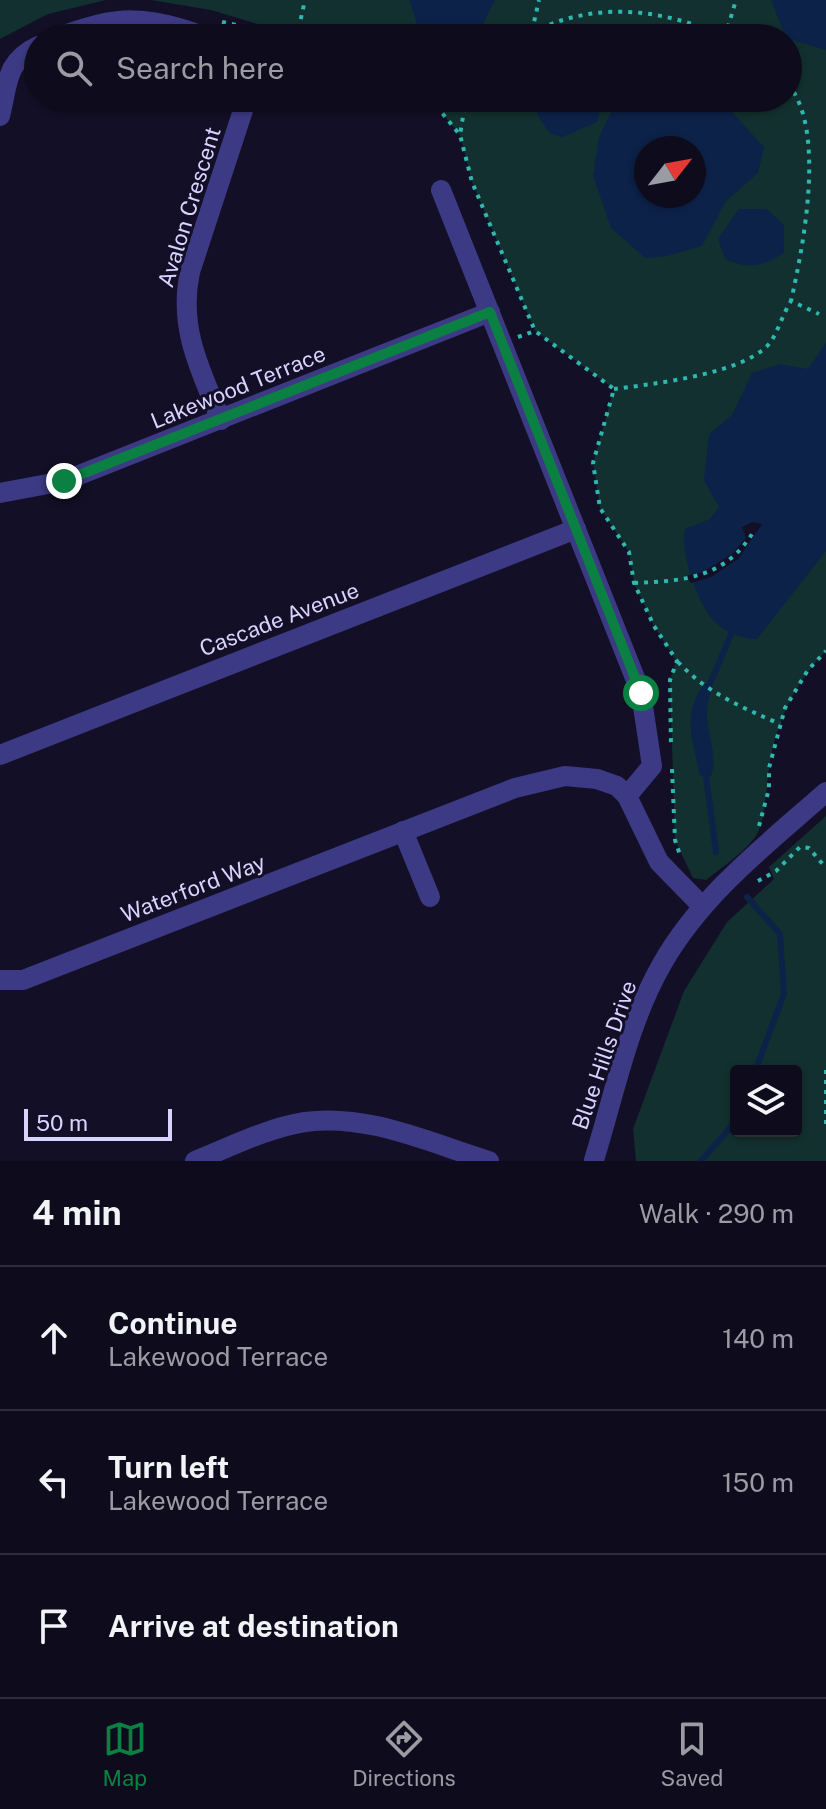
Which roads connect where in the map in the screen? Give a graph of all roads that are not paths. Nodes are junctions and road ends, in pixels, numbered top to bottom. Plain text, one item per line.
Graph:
1 (98, 24) edge
2 (171, 24) edge
3 (24, 54) edge
4 (242, 112) edge
5 (0, 116) edge
6 (441, 190) dead end
7 (490, 312) junction
8 (221, 420) junction
9 (0, 493) edge
10 (576, 529) junction
11 (0, 755) edge
12 (627, 796) junction
13 (823, 800) edge
14 (403, 831) junction
15 (430, 897) dead end
16 (702, 906) junction
17 (0, 980) edge
18 (195, 1161) edge
19 (489, 1161) edge
20 (575, 1161) edge
21 (595, 1161) edge

1 - 2 street
3 - 5 street
4 - 8 street, Avalon Crescent
6 - 7 street
7 - 8 street, Lakewood Terrace
7 - 10 street
8 - 9 street, Lakewood Terrace
10 - 11 street, Cascade Avenue
10 - 12 street
12 - 14 street, Waterford Way
12 - 16 street
13 - 16 street, Blue Hills Drive
14 - 15 street
14 - 17 street, Waterford Way
16 - 21 street, Blue Hills Drive
18 - 19 street
20 - 21 street

